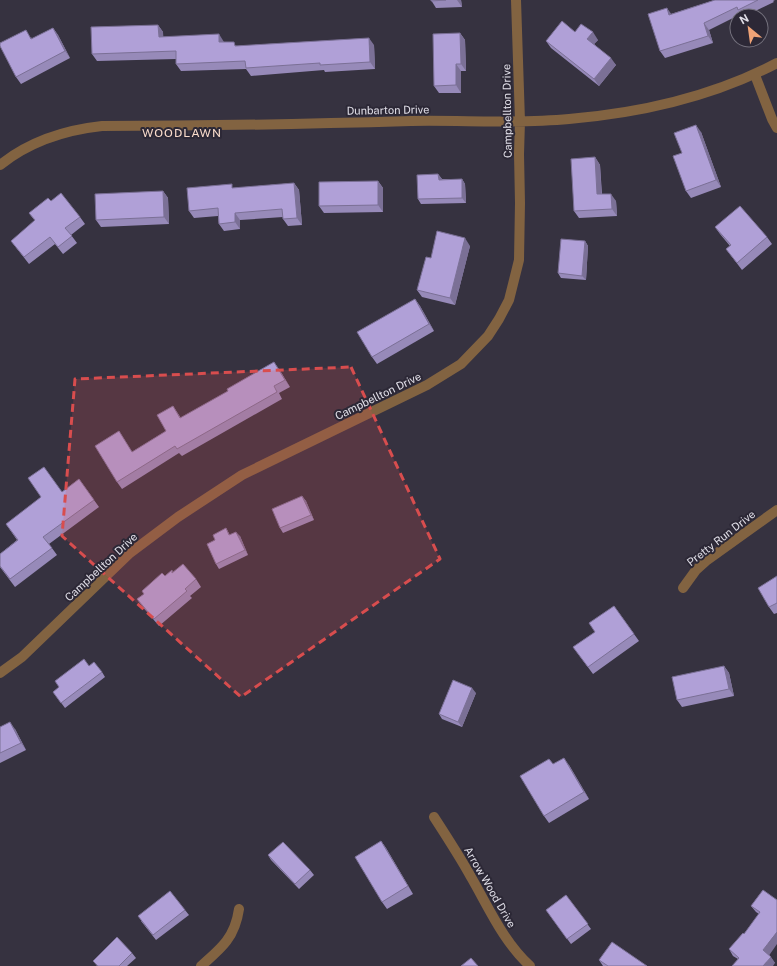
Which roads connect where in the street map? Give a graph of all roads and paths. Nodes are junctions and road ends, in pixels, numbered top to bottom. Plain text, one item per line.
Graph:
1 (516, 0) edge
2 (777, 63) edge
3 (755, 75) junction
4 (520, 121) junction
5 (777, 128) edge
6 (0, 165) edge
7 (777, 510) edge
8 (683, 588) dead end
9 (0, 673) edge
10 (434, 817) dead end
11 (239, 909) dead end
12 (201, 966) edge
13 (530, 966) edge

1 - 4 street, Campbellton Drive
2 - 3 street, Dunbarton Drive
3 - 4 street, Dunbarton Drive
3 - 5 street
4 - 6 street, Dunbarton Drive
4 - 9 street, Campbellton Drive
7 - 8 street, Pretty Run Drive
10 - 13 street, Arrow Wood Drive
11 - 12 street

